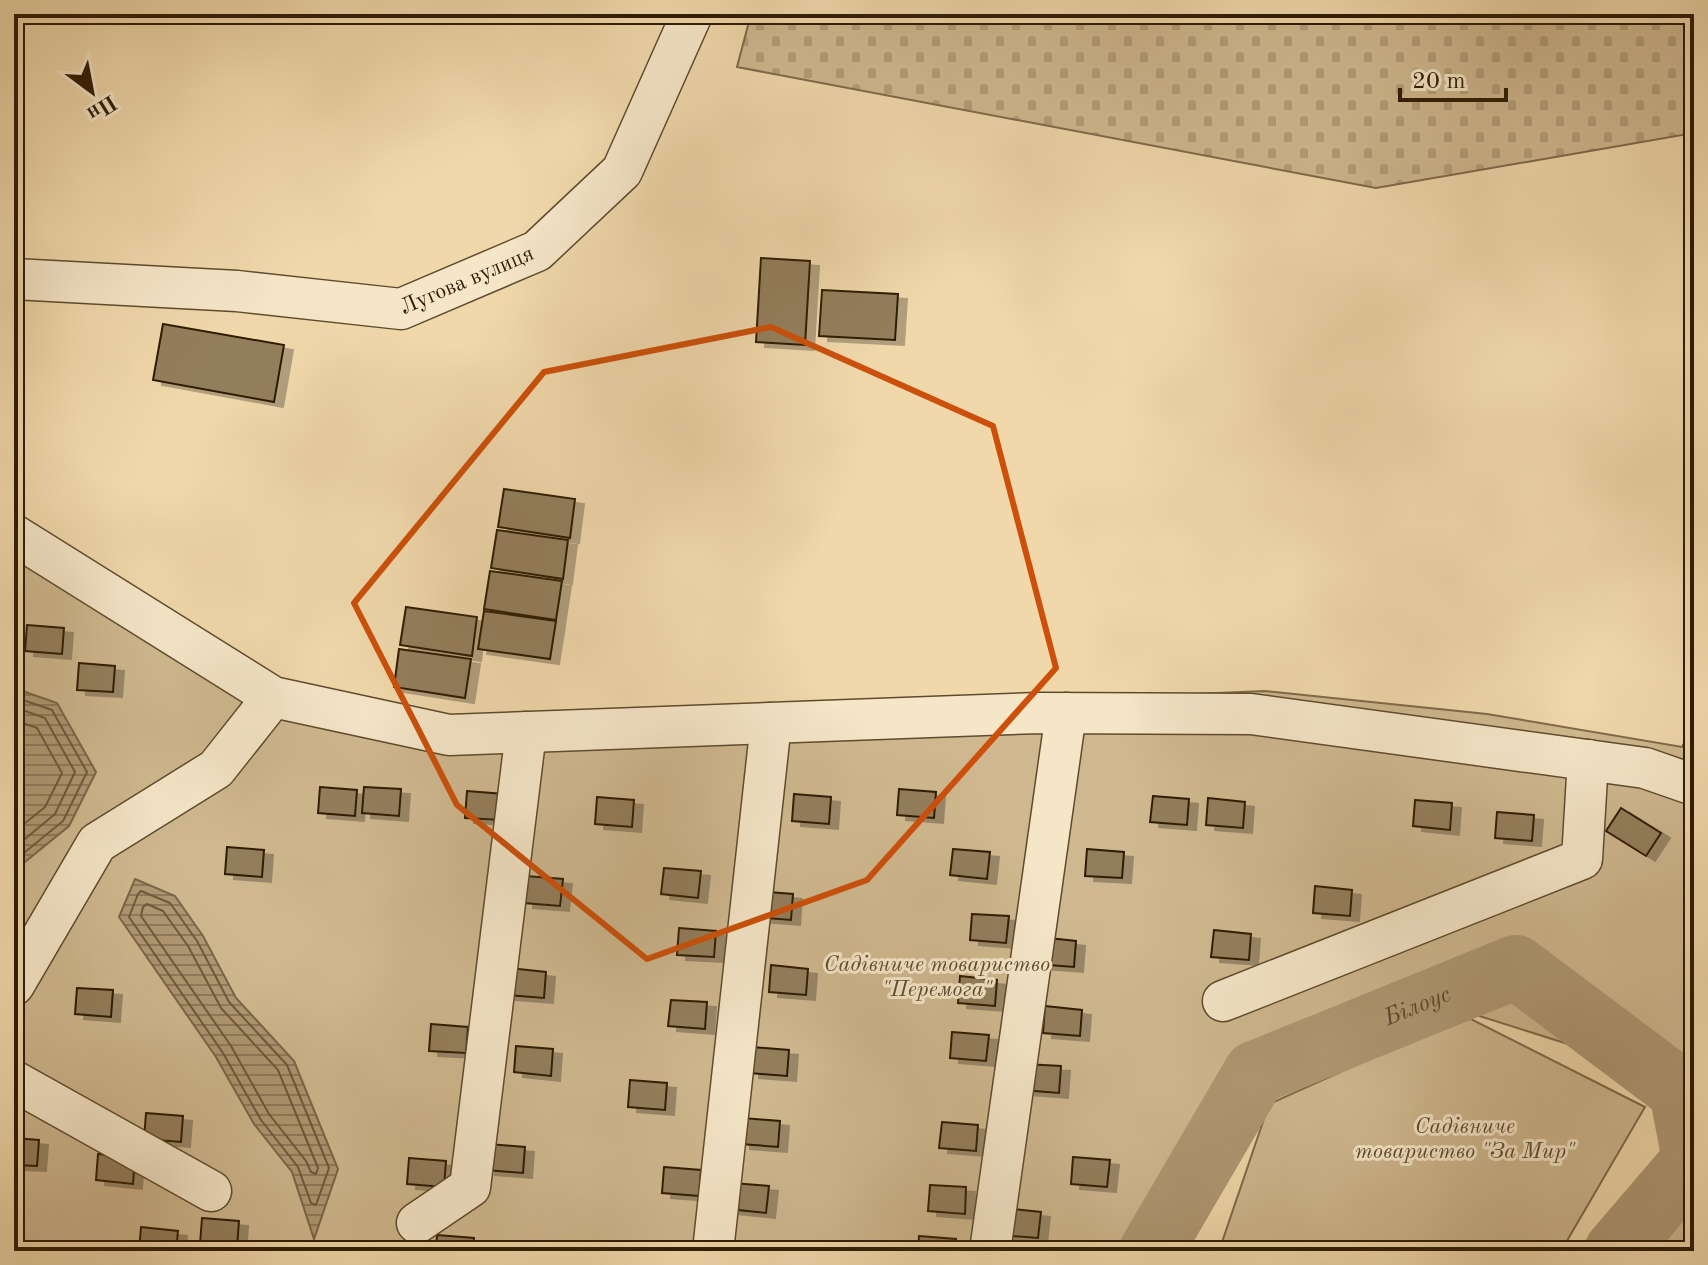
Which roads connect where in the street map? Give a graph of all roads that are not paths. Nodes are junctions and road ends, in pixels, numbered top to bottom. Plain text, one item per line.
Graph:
1 (692, 14) edge
2 (14, 279) edge
3 (14, 535) edge
4 (273, 697) junction
5 (1066, 713) junction
6 (771, 723) junction
7 (526, 732) junction
8 (1588, 760) junction
9 (1694, 785) edge
10 (14, 985) edge
11 (1223, 1001) dead end
12 (14, 1081) edge
13 (211, 1191) dead end
14 (417, 1223) dead end
15 (713, 1251) edge
16 (990, 1251) edge

1 - 2 street, Лугова вулиця
3 - 4 street
4 - 7 street
4 - 10 street
5 - 6 street
5 - 8 street
5 - 16 street
6 - 7 street
6 - 15 street
7 - 14 street
8 - 9 street
8 - 11 street
12 - 13 street

